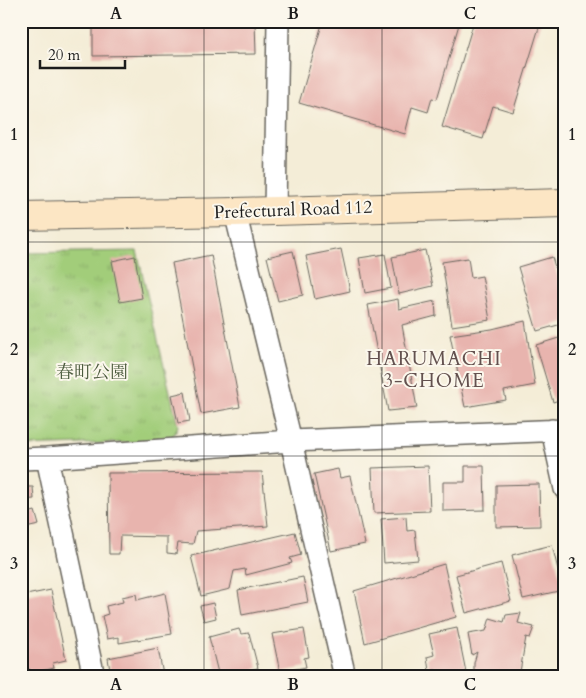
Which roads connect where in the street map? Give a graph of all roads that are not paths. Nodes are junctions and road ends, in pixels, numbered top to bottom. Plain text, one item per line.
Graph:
1 (278, 21) edge
2 (565, 203) edge
3 (275, 211) junction
4 (235, 212) junction
5 (21, 216) edge
6 (558, 430) edge
7 (291, 441) junction
8 (47, 458) junction
9 (21, 459) edge
10 (565, 489) edge
11 (94, 677) edge
12 (345, 677) edge

1 - 3 street
2 - 3 main road, Prefectural Road 112
3 - 4 main road, Prefectural Road 112
4 - 5 main road, Prefectural Road 112
4 - 7 street
6 - 7 street
6 - 10 street
7 - 8 street
7 - 12 street
8 - 9 street
8 - 11 street

